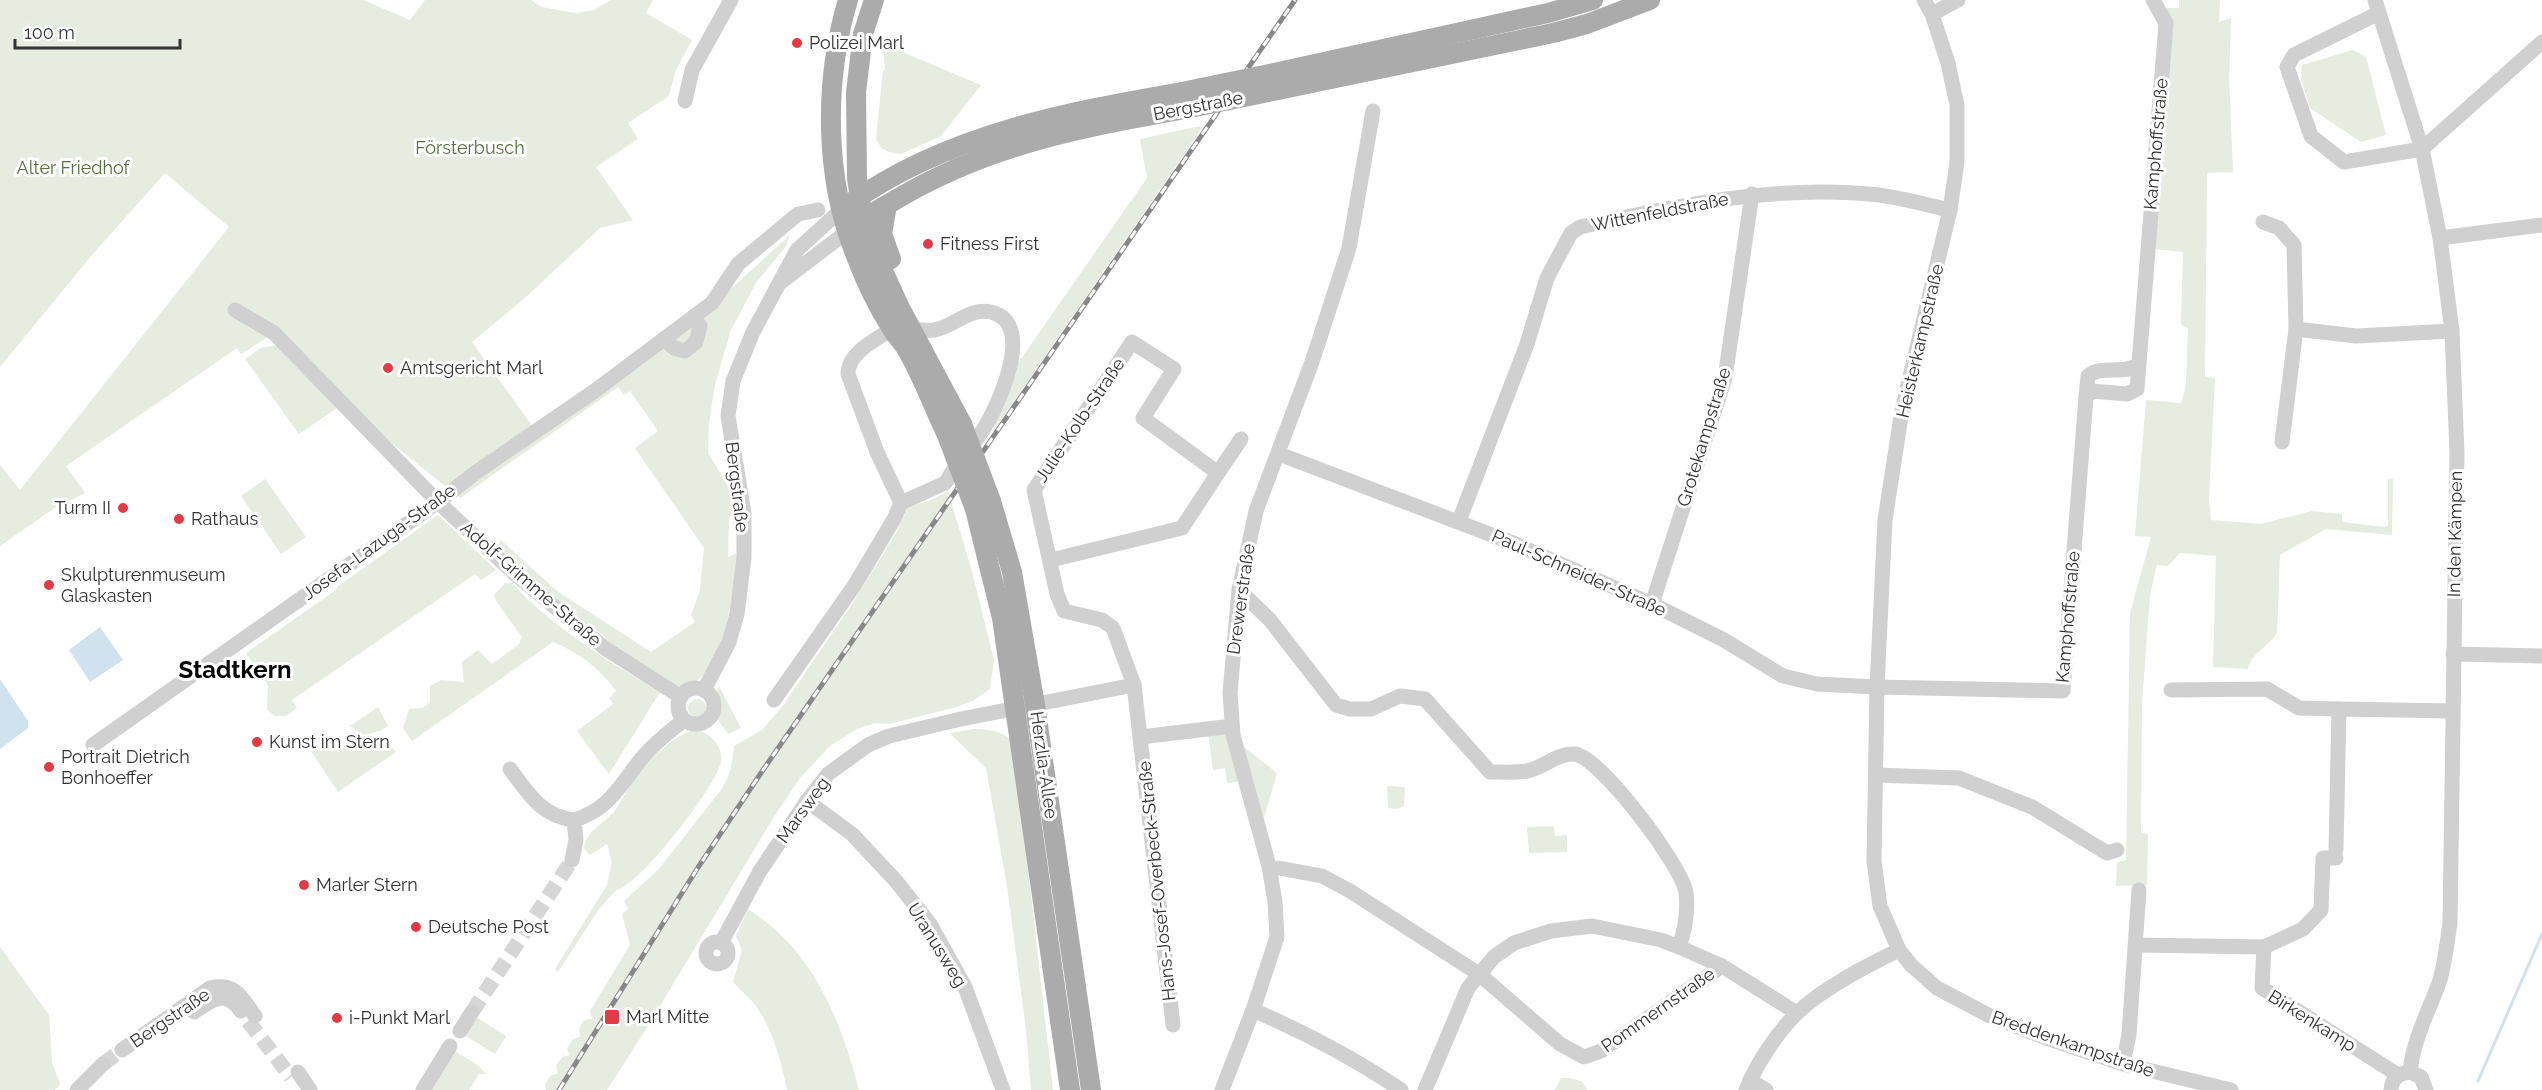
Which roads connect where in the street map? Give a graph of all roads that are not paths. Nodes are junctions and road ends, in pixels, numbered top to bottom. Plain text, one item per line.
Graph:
1 (731, 0) edge
2 (848, 0) edge
3 (1593, 0) edge
4 (1650, 0) edge
5 (1924, 0) edge
6 (1958, 0) edge
7 (2153, 0) edge
8 (870, 1) edge
9 (2377, 7) edge
10 (1932, 14) junction
11 (2542, 42) edge
12 (1276, 81) junction
13 (1184, 100) junction
14 (685, 101) dead end
15 (1373, 111) dead end
16 (2422, 149) junction
17 (1752, 194) junction
18 (859, 197) junction
19 (887, 205) junction
20 (818, 210) dead end
21 (841, 210) junction
22 (1950, 210) junction
23 (2263, 222) dead end
24 (855, 225) junction
25 (2542, 225) edge
26 (2440, 238) junction
27 (776, 286) junction
28 (236, 310) dead end
29 (693, 317) junction
30 (2296, 328) junction
31 (909, 329) junction
32 (2452, 331) junction
33 (664, 339) junction
34 (2139, 364) junction
35 (2086, 397) junction
36 (954, 429) junction
37 (1241, 439) dead end
38 (2283, 442) dead end
39 (1279, 454) junction
40 (1218, 473) junction
41 (438, 502) junction
42 (900, 503) junction
43 (1459, 521) junction
44 (1051, 560) junction
45 (1239, 590) junction
46 (1652, 604) junction
47 (2453, 654) junction
48 (2542, 656) edge
49 (1134, 685) junction
50 (1877, 687) junction
51 (704, 690) junction
52 (2171, 690) dead end
53 (681, 697) junction
54 (774, 700) dead end
55 (1026, 706) junction
56 (2339, 709) junction
57 (2452, 711) junction
58 (684, 720) junction
59 (1232, 726) junction
60 (1142, 737) junction
61 (93, 745) dead end
62 (510, 769) dead end
63 (1876, 775) junction
64 (807, 801) junction
65 (574, 820) junction
66 (2117, 850) dead end
67 (572, 860) tunnel mouth
68 (1279, 868) dead end
69 (2139, 890) dead end
70 (721, 943) dead end
71 (2136, 945) junction
72 (1679, 947) junction
73 (2264, 947) junction
74 (1899, 950) junction
75 (1722, 966) junction
76 (1479, 974) junction
77 (1253, 1010) junction
78 (472, 1012) tunnel mouth
79 (1797, 1013) junction
80 (250, 1014) tunnel mouth
81 (1173, 1025) dead end
82 (460, 1031) dead end
83 (450, 1046) dead end
84 (125, 1055) tunnel mouth
85 (2123, 1064) junction
86 (2404, 1074) junction
87 (296, 1080) tunnel mouth
88 (1748, 1085) edge
89 (77, 1090) edge
90 (91, 1090) edge
91 (310, 1090) edge
92 (423, 1090) edge
93 (1003, 1090) edge
94 (1070, 1090) edge
95 (1090, 1090) edge
96 (1222, 1090) edge
97 (1401, 1090) edge
98 (1425, 1090) edge
99 (1766, 1090) edge
100 (2231, 1090) edge
101 (2391, 1090) edge
102 (2426, 1090) edge

1 - 14 street
2 - 21 main road, Herzlia-Allee
3 - 12 main road, Bergstraße
4 - 12 main road, Bergstraße
5 - 10 street, Heisterkampstraße
6 - 10 street
7 - 34 street, Kamphoffstraße
8 - 18 main road, Herzlia-Allee
9 - 16 street, In den Kämpen
9 - 16 street
10 - 22 street, Heisterkampstraße
11 - 16 street
12 - 13 main road, Bergstraße, bridge
13 - 18 main road, Bergstraße
13 - 19 main road, Bergstraße
15 - 39 street, Drewerstraße
16 - 26 street, In den Kämpen
17 - 22 street, Wittenfeldstraße
17 - 43 street, Wittenfeldstraße
17 - 46 street, Grotekampstraße
18 - 21 main road, Bergstraße
18 - 24 main road, Herzlia-Allee
19 - 24 main road, Bergstraße
19 - 31 main road
20 - 29 street, Josefa-Lazuga-Straße
21 - 24 main road, Herzlia-Allee
21 - 27 street, Bergstraße
22 - 50 street, Heisterkampstraße
23 - 30 street
24 - 27 street, Bergstraße
24 - 31 main road, Herzlia-Allee
25 - 26 street
26 - 32 street, In den Kämpen
27 - 51 street, Bergstraße
28 - 41 street, Adolf-Grimme-Straße
29 - 33 street, Josefa-Lazuga-Straße
29 - 33 street
30 - 32 street
30 - 38 street
31 - 36 main road, Herzlia-Allee
31 - 36 main road
31 - 42 street
31 - 42 street
32 - 47 street, In den Kämpen
33 - 41 street, Josefa-Lazuga-Straße
34 - 35 street, Kamphoffstraße
34 - 35 street, Kamphoffstraße
35 - 50 street, Kamphoffstraße
36 - 55 main road, Herzlia-Allee, bridge
37 - 40 street
39 - 43 street, Paul-Schneider-Straße
39 - 45 street, Drewerstraße
40 - 44 street
40 - 44 street, Julie-Kolb-Straße
41 - 53 street, Adolf-Grimme-Straße
41 - 61 street, Josefa-Lazuga-Straße
42 - 54 street
43 - 46 street, Paul-Schneider-Straße
44 - 49 street, Julie-Kolb-Straße
45 - 59 street, Drewerstraße
45 - 72 street
46 - 50 street, Paul-Schneider-Straße
47 - 48 street
47 - 57 street, In den Kämpen
49 - 55 street
49 - 60 street, Hans-Josef-Overbeck-Straße
50 - 63 street, Breddenkampstraße
51 - 53 street
51 - 58 street
52 - 56 street
53 - 58 street
55 - 64 street, Marsweg
55 - 94 main road, Herzlia-Allee
55 - 95 main road, Herzlia-Allee
56 - 57 street
56 - 73 street
57 - 86 street, In den Kämpen
58 - 65 street
59 - 60 street, Hans-Josef-Overbeck-Straße
59 - 77 street, Drewerstraße
60 - 81 street, Hans-Josef-Overbeck-Straße
62 - 65 street
63 - 66 street
63 - 74 street, Breddenkampstraße
64 - 70 street, Marsweg
64 - 93 street, Uranusweg
65 - 67 street
68 - 76 street, Pommernstraße
69 - 71 street
71 - 73 street
71 - 85 street
72 - 75 street, Pommernstraße
72 - 76 street, Pommernstraße
73 - 86 street, Birkenkamp
74 - 79 street
74 - 85 street, Breddenkampstraße
75 - 76 street, Pommernstraße
75 - 79 street, Pommernstraße
76 - 98 street, Pommernstraße
77 - 96 street, Drewerstraße
77 - 97 street
78 - 82 street
79 - 88 street
80 - 84 street, Bergstraße
83 - 92 street
85 - 100 street, Breddenkampstraße
86 - 101 street, In den Kämpen
86 - 102 street
87 - 91 street
88 - 99 street
89 - 90 street

